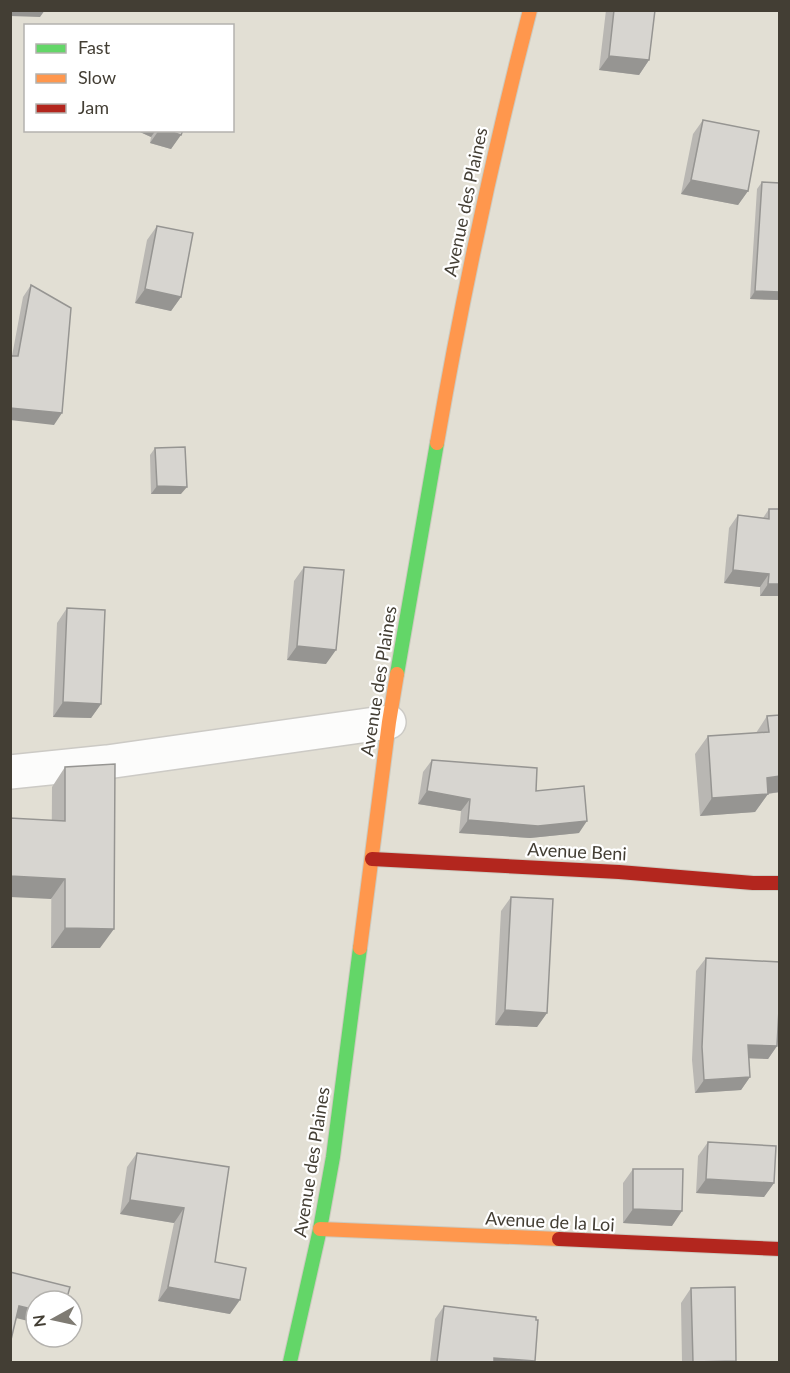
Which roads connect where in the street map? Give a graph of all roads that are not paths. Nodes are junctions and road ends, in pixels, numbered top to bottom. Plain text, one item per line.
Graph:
1 (530, 10) edge
2 (389, 722) junction
3 (10, 772) edge
4 (372, 858) junction
5 (780, 883) edge
6 (320, 1229) junction
7 (780, 1249) edge
8 (290, 1362) edge

1 - 2 street, Avenue des Plaines
2 - 3 street
2 - 4 street, Avenue des Plaines
4 - 5 street, Avenue Beni
4 - 6 street, Avenue des Plaines
6 - 7 street, Avenue de la Loi
6 - 8 street, Avenue des Plaines

